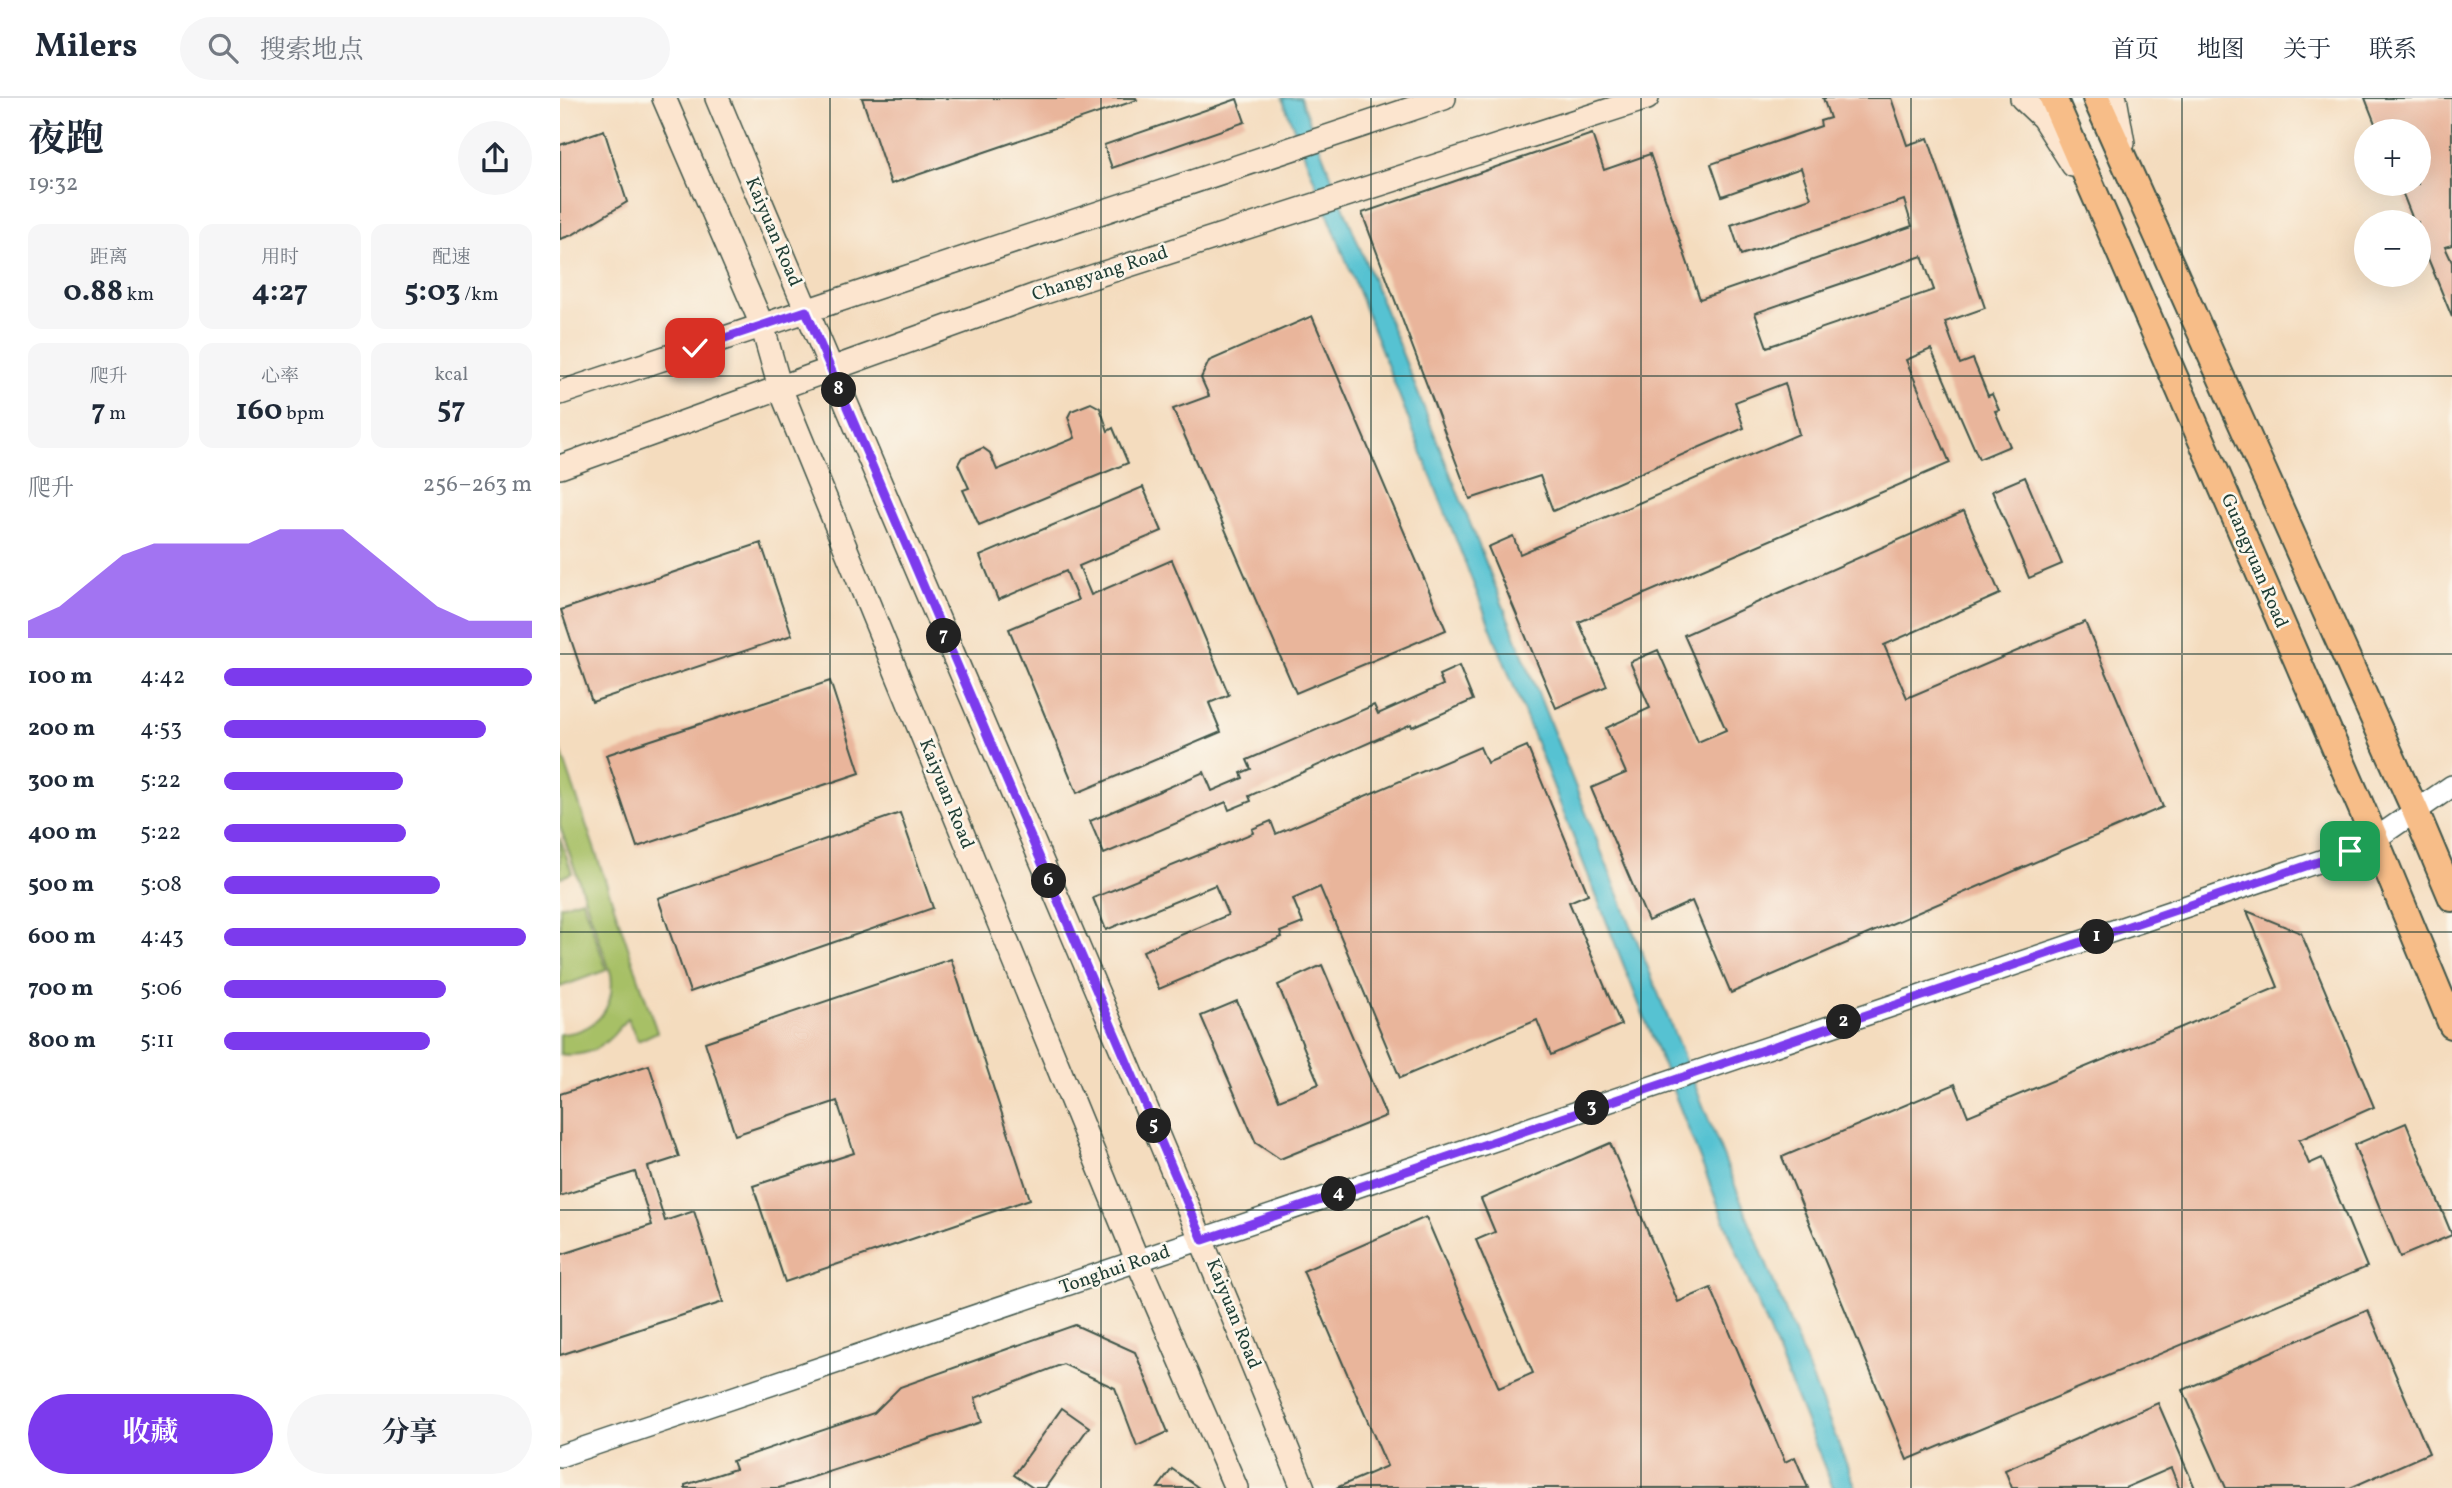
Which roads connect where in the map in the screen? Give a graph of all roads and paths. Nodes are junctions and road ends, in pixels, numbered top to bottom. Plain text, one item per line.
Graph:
1 (664, 98) edge
2 (717, 98) edge
3 (1444, 98) edge
4 (1647, 98) edge
5 (2022, 98) edge
6 (2053, 98) edge
7 (2096, 98) edge
8 (2115, 98) edge
9 (2128, 171) junction
10 (2102, 210) junction
11 (806, 311) junction
12 (762, 325) junction
13 (830, 369) junction
14 (780, 388) junction
15 (560, 393) edge
16 (560, 467) edge
17 (2452, 786) edge
18 (2415, 810) junction
19 (2375, 839) junction
20 (2452, 898) edge
21 (2452, 1025) edge
22 (1203, 1240) junction
23 (1138, 1262) junction
24 (560, 1456) edge
25 (1236, 1488) edge
26 (1303, 1488) edge

1 - 12 main road, Kaiyuan Road
2 - 11 main road, Kaiyuan Road
3 - 11 main road
4 - 13 main road, Changyang Road
5 - 10 main road
6 - 10 main road, Guangyuan Road
7 - 9 main road
8 - 9 main road
9 - 18 main road
10 - 19 main road, Guangyuan Road
11 - 12 main road
11 - 13 main road, Kaiyuan Road
12 - 14 main road, Kaiyuan Road
12 - 15 main road
13 - 14 main road, Changyang Road
13 - 22 main road, Kaiyuan Road
14 - 16 main road, Changyang Road
14 - 23 main road, Kaiyuan Road
17 - 18 street, Tonghui Road
18 - 19 street, Tonghui Road
18 - 20 main road
19 - 21 main road, Guangyuan Road
19 - 22 street, Tonghui Road
22 - 23 street, Tonghui Road
22 - 26 main road, Kaiyuan Road
23 - 24 street, Tonghui Road
23 - 25 main road, Kaiyuan Road

